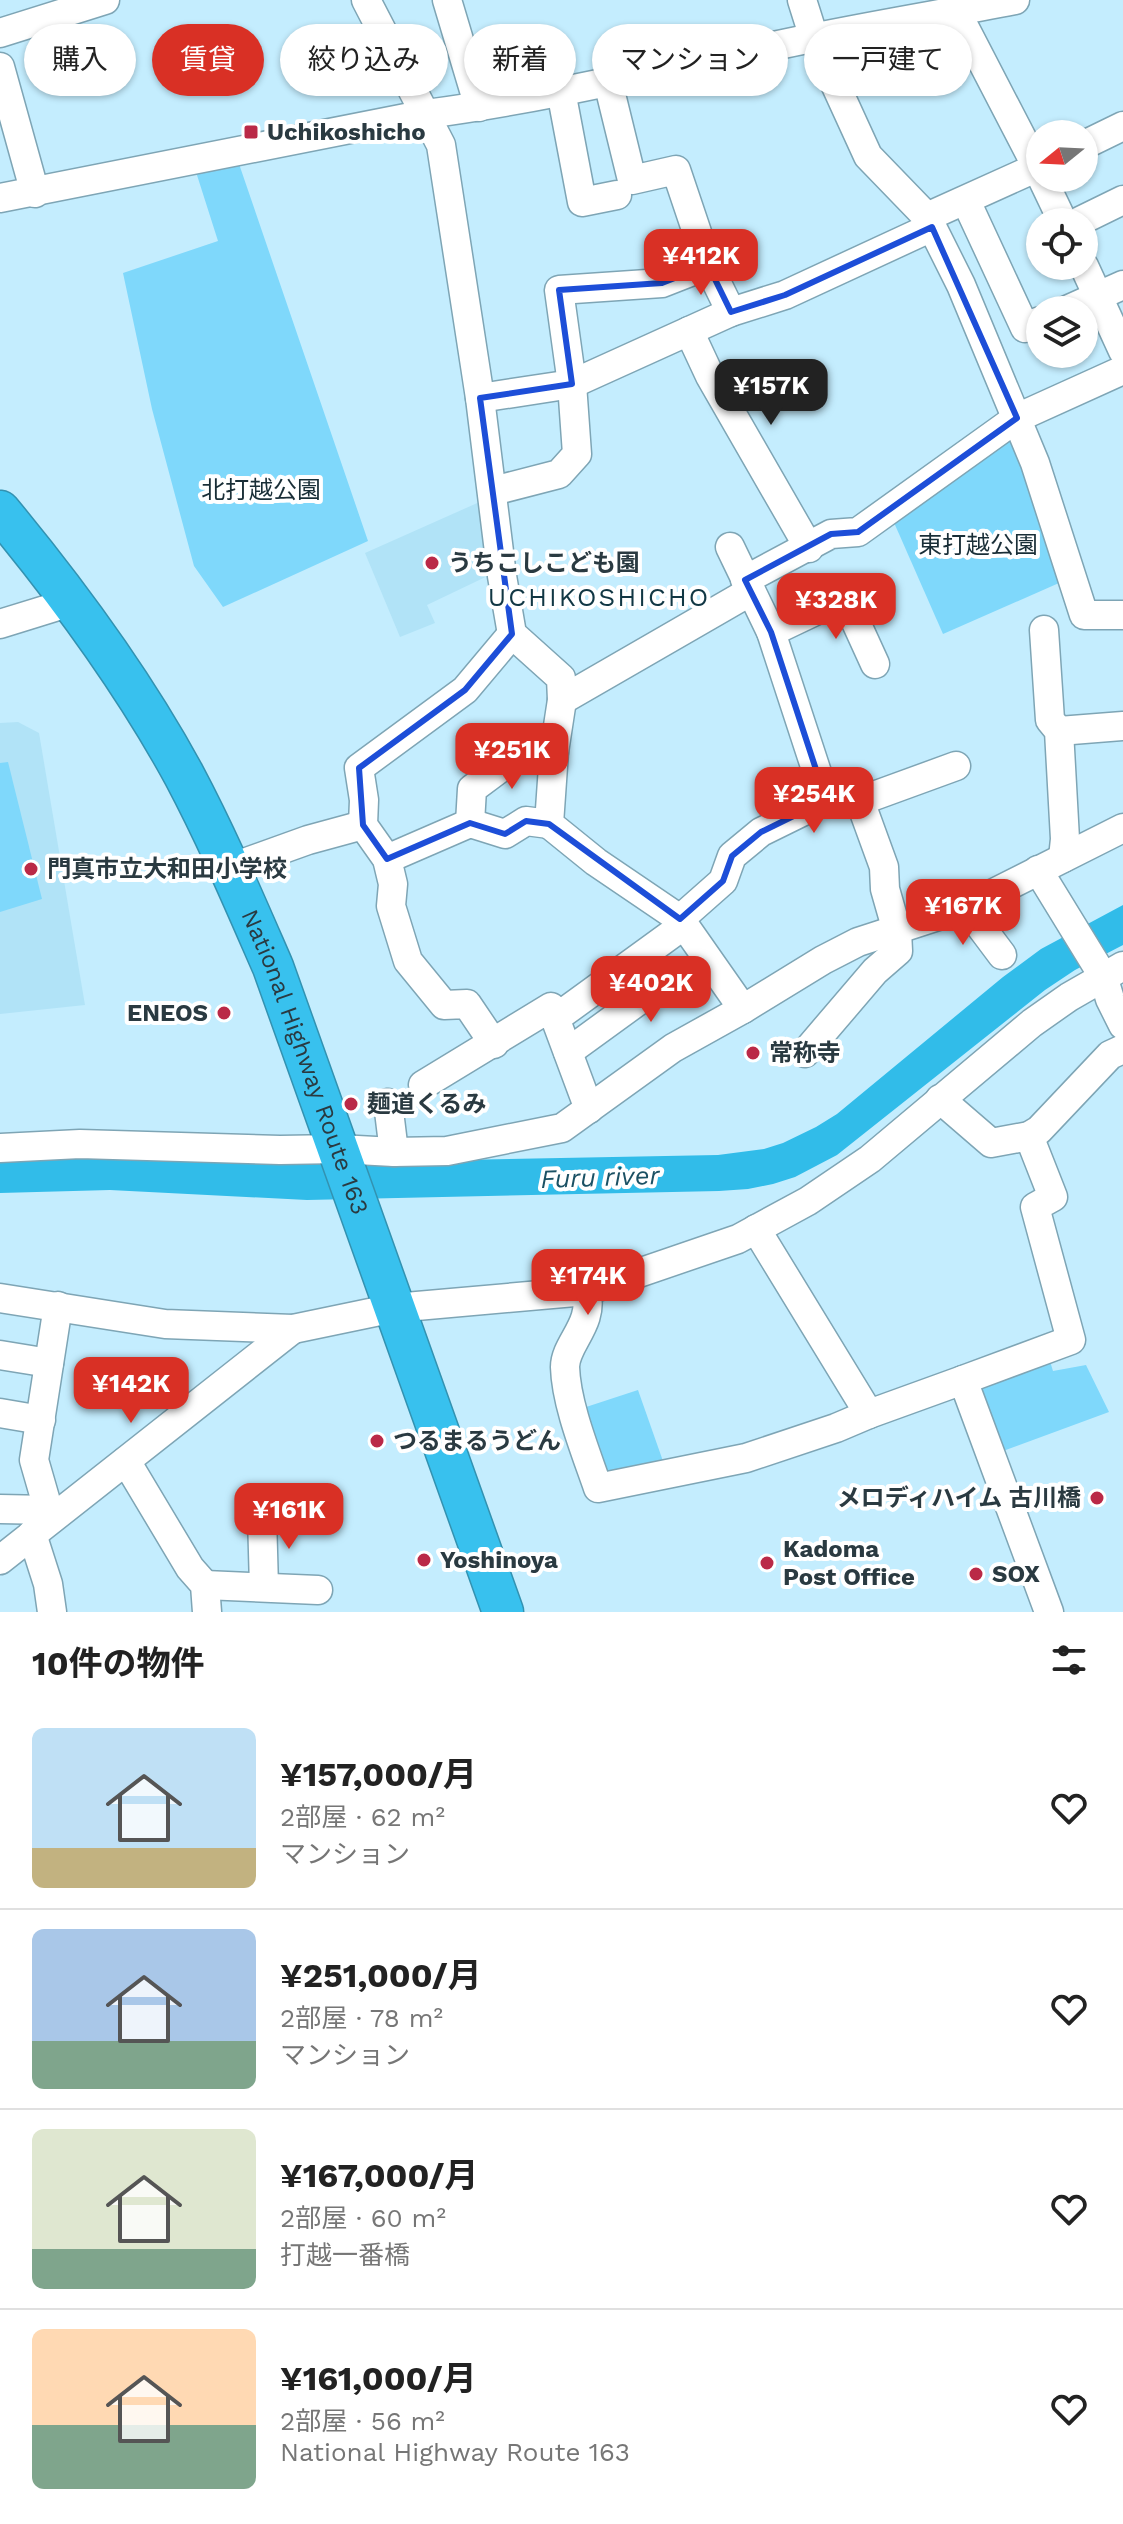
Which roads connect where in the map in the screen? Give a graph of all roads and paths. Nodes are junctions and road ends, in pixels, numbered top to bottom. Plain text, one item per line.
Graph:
1 (105, 0) edge
2 (366, 0) edge
3 (447, 0) edge
4 (802, 0) edge
5 (1015, 0) edge
6 (956, 11) junction
7 (810, 24) edge
8 (888, 24) edge
9 (0, 33) edge
10 (0, 67) edge
11 (535, 96) edge
12 (562, 96) edge
13 (611, 96) edge
14 (841, 96) edge
15 (479, 107) junction
16 (426, 114) junction
17 (1123, 126) edge
18 (1098, 138) edge
19 (1026, 144) edge
20 (1026, 177) edge
21 (35, 193) junction
22 (617, 195) dead end
23 (0, 198) edge
24 (1123, 200) edge
25 (966, 201) junction
26 (1098, 212) edge
27 (930, 222) junction
28 (708, 265) junction
29 (1111, 291) edge
30 (731, 312) junction
31 (1026, 328) edge
32 (689, 331) junction
33 (1123, 351) edge
34 (1123, 370) edge
35 (572, 384) junction
36 (480, 398) junction
37 (1017, 418) junction
38 (493, 491) junction
39 (0, 511) edge
40 (0, 538) edge
41 (730, 547) dead end
42 (809, 548) junction
43 (748, 585) junction
44 (62, 605) junction
45 (1123, 615) edge
46 (0, 624) edge
47 (1044, 630) dead end
48 (771, 632) junction
49 (512, 634) junction
50 (875, 664) dead end
51 (562, 700) junction
52 (1123, 726) edge
53 (1059, 731) junction
54 (554, 752) junction
55 (956, 766) dead end
56 (826, 800) junction
57 (860, 801) junction
58 (470, 823) junction
59 (549, 824) junction
60 (363, 825) junction
61 (1123, 828) edge
62 (387, 859) junction
63 (1050, 864) junction
64 (230, 868) junction
65 (966, 907) junction
66 (682, 922) junction
67 (897, 931) junction
68 (1002, 955) dead end
69 (627, 968) junction
70 (1113, 971) edge
71 (743, 1009) junction
72 (556, 1018) junction
73 (1123, 1025) edge
74 (494, 1044) junction
75 (1123, 1049) edge
76 (568, 1052) junction
77 (805, 1053) dead end
78 (423, 1085) dead end
79 (940, 1099) junction
80 (388, 1103) dead end
81 (589, 1109) junction
82 (1029, 1136) junction
83 (0, 1148) edge
84 (394, 1152) junction
85 (330, 1154) junction
86 (756, 1229) junction
87 (586, 1291) junction
88 (0, 1298) edge
89 (380, 1298) junction
90 (58, 1306) junction
91 (293, 1329) junction
92 (0, 1355) edge
93 (49, 1363) junction
94 (963, 1380) junction
95 (0, 1413) edge
96 (869, 1414) junction
97 (41, 1420) junction
98 (126, 1461) junction
99 (0, 1509) edge
100 (262, 1516) dead end
101 (44, 1521) junction
102 (0, 1560) edge
103 (264, 1587) junction
104 (318, 1590) dead end
105 (206, 1599) edge
106 (52, 1612) edge
107 (483, 1612) edge
108 (503, 1612) edge
109 (1049, 1612) edge

1 - 9 street
2 - 16 street
3 - 15 street
4 - 7 street
5 - 6 street
6 - 8 street
6 - 19 street
10 - 21 street
11 - 15 street
12 - 22 street
13 - 28 street
14 - 27 street
15 - 16 street
16 - 21 street
16 - 36 street
17 - 18 street
20 - 25 street
21 - 23 street
24 - 26 street
25 - 27 street
25 - 31 street
27 - 30 street
27 - 37 street
28 - 30 street
28 - 35 street
29 - 33 street
30 - 32 street
32 - 35 street
32 - 42 street
34 - 37 street
35 - 36 street
35 - 38 street
36 - 38 street
37 - 42 street
37 - 45 street
38 - 49 street
39 - 44 highway, National Highway Route 163
40 - 44 highway, National Highway Route 163
41 - 43 street
42 - 43 street
43 - 48 street
43 - 51 street
44 - 46 street
44 - 64 highway, National Highway Route 163
44 - 85 highway, National Highway Route 163
47 - 53 street
48 - 50 street
48 - 56 street
49 - 51 street
49 - 60 street
51 - 54 street
52 - 53 street
53 - 63 street
54 - 58 street
54 - 59 street
55 - 57 street
56 - 57 street
56 - 66 street
57 - 67 street
58 - 59 street
58 - 62 street
59 - 66 street
60 - 62 street
60 - 64 street
61 - 63 street
62 - 74 street
63 - 65 street
63 - 70 street
64 - 85 highway, National Highway Route 163
65 - 67 street
65 - 68 street
66 - 69 street
66 - 71 street
67 - 71 street
67 - 77 street
69 - 72 street
69 - 76 street
70 - 73 street
70 - 79 street
71 - 81 street
72 - 74 street
72 - 76 street
74 - 78 street
75 - 82 street
76 - 81 street
79 - 82 street
79 - 86 street
80 - 84 street
81 - 84 street
82 - 94 street
83 - 85 street
84 - 85 street
85 - 89 highway, National Highway Route 163
86 - 87 street
86 - 96 street
87 - 89 street
87 - 96 street
88 - 90 street
89 - 91 street
89 - 107 highway, National Highway Route 163
89 - 108 highway, National Highway Route 163
90 - 91 street
90 - 93 street
91 - 98 street
92 - 93 street
93 - 97 street
94 - 96 street
94 - 109 street
95 - 97 street
97 - 101 street
98 - 101 street
98 - 105 street
99 - 101 street
100 - 103 street
101 - 102 street
101 - 106 street
103 - 104 street
103 - 105 street

